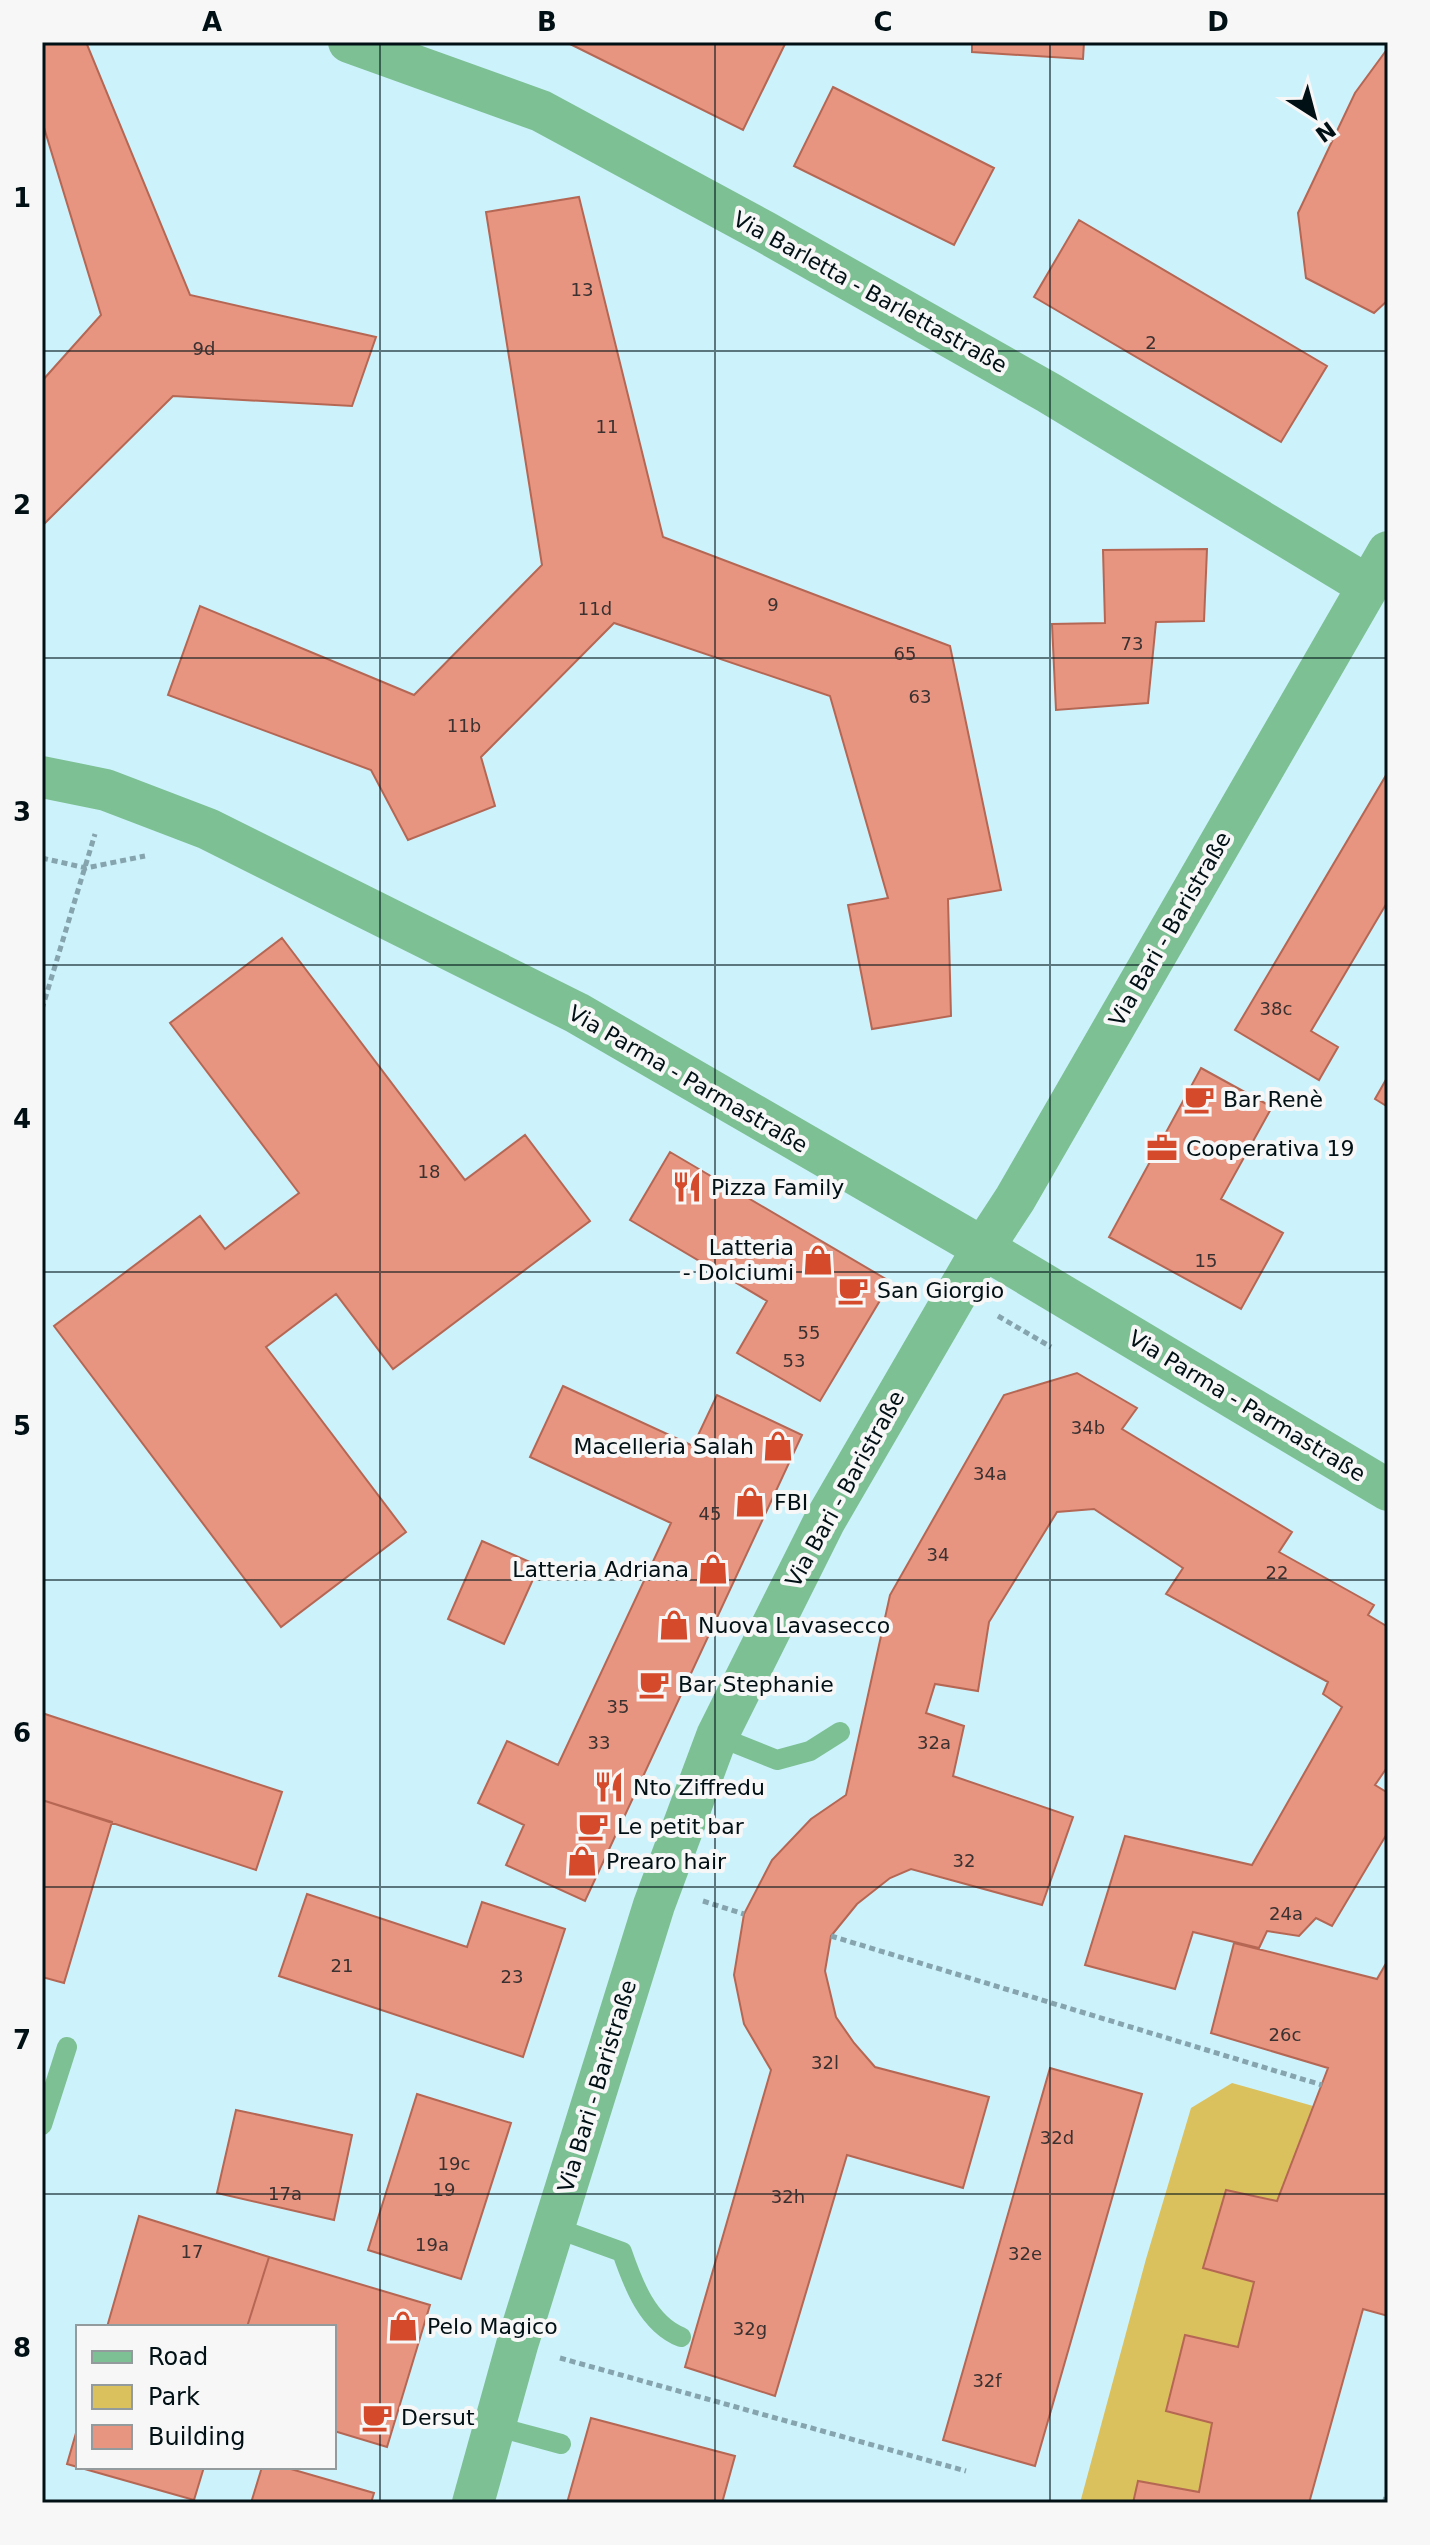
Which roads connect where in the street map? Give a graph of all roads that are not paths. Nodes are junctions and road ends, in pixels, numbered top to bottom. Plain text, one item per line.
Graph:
1 (349, 42) edge
2 (1378, 569) edge
3 (42, 777) edge
4 (983, 1248) junction
5 (1388, 1490) edge
6 (840, 1732) dead end
7 (717, 1736) junction
8 (67, 2047) dead end
9 (42, 2125) edge
10 (553, 2227) junction
11 (681, 2337) dead end
12 (494, 2426) junction
13 (561, 2444) dead end
14 (473, 2503) edge

1 - 2 street, Via Barletta - Barlettastraße
2 - 4 street, Via Bari - Baristraße
3 - 4 street, Via Parma - Parmastraße
4 - 5 street, Via Parma - Parmastraße
4 - 7 street, Via Bari - Baristraße
6 - 7 lane
7 - 10 street, Via Bari - Baristraße
8 - 9 lane
10 - 11 lane
10 - 12 street, Via Bari - Baristraße
12 - 13 lane
12 - 14 street, Via Bari - Baristraße

